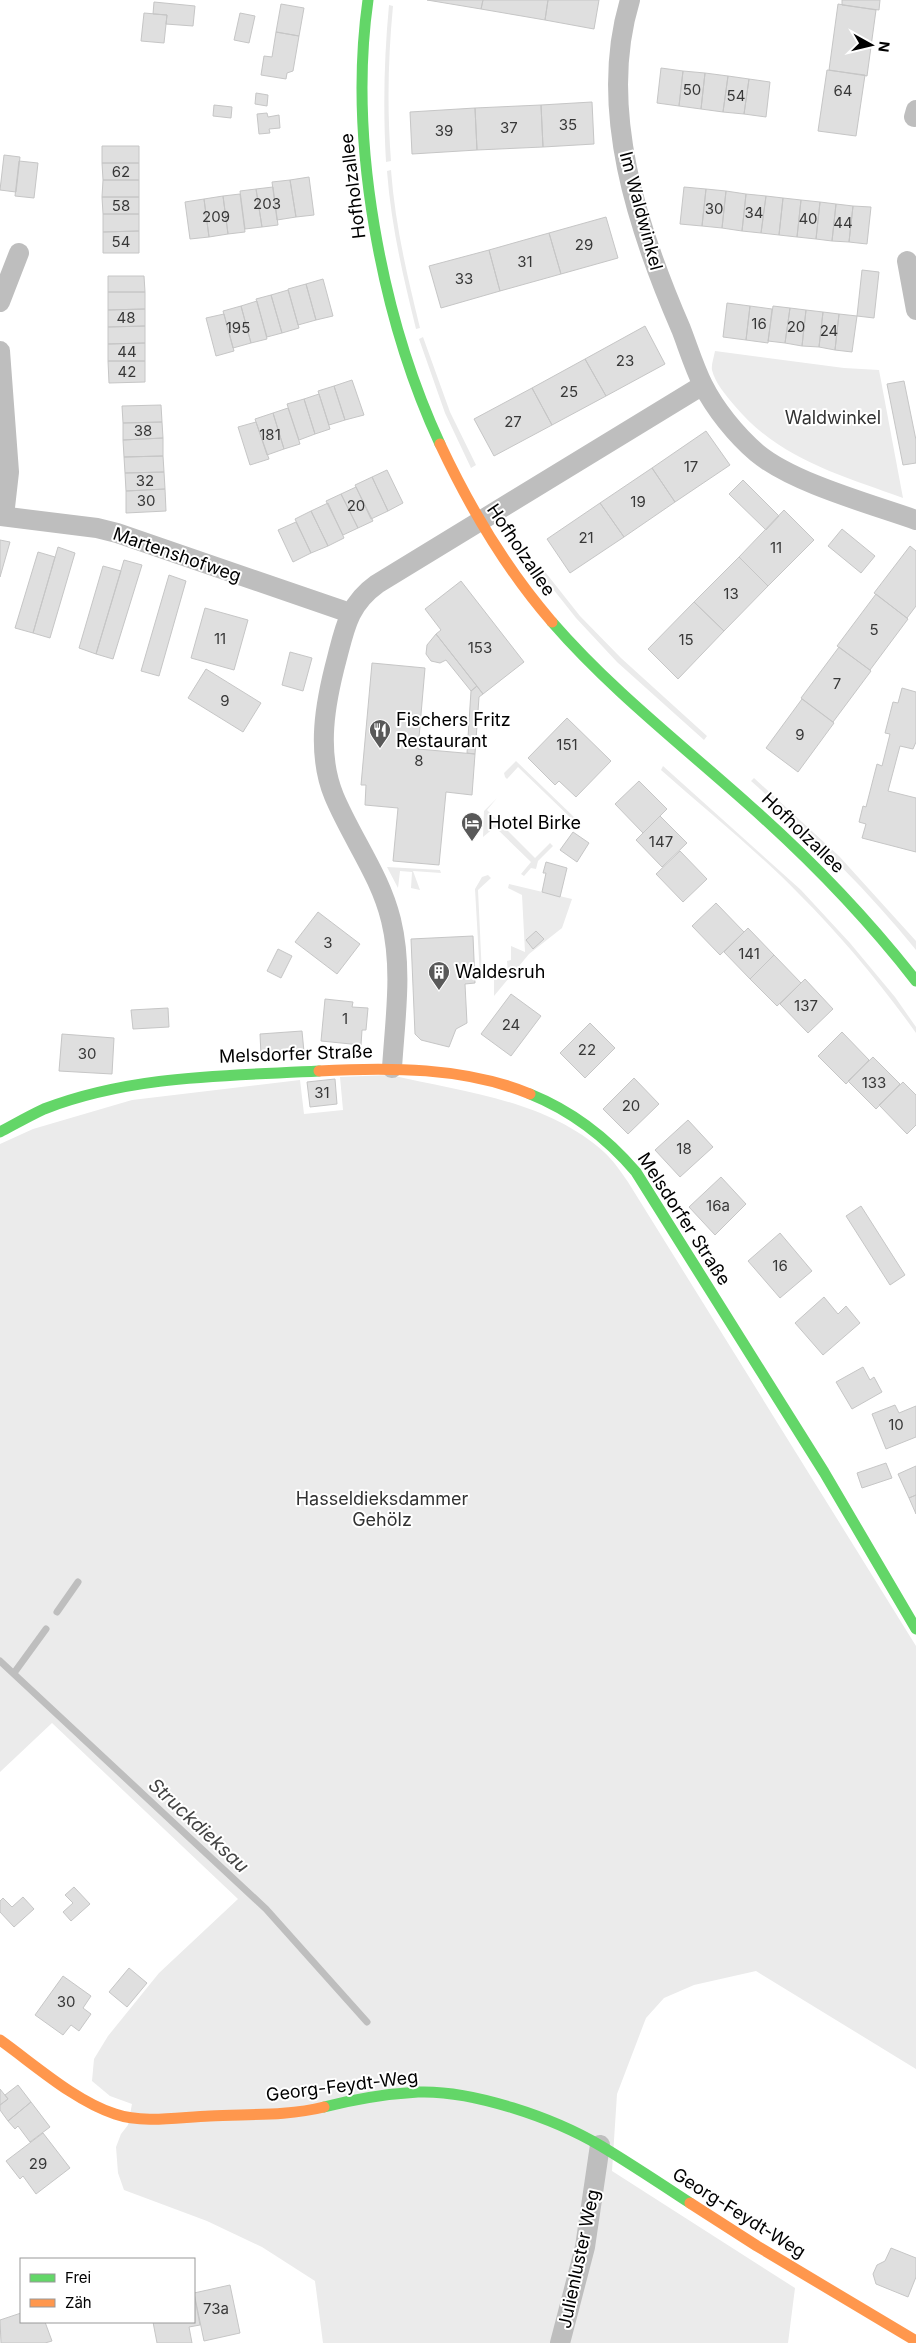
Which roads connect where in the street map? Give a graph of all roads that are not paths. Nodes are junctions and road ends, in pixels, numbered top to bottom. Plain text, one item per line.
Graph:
1 (368, 0) edge
2 (630, 0) edge
3 (19, 253) dead end
4 (907, 261) dead end
5 (0, 302) edge
6 (916, 310) edge
7 (0, 351) edge
8 (703, 385) junction
9 (2, 516) edge
10 (916, 520) edge
11 (479, 523) junction
12 (350, 613) junction
13 (916, 981) edge
14 (392, 1068) junction
15 (0, 1132) edge
16 (916, 1629) edge
17 (0, 2040) edge
18 (600, 2145) junction
19 (916, 2341) edge
20 (560, 2343) edge

1 - 11 street, Hofholzallee
2 - 8 street, Im Waldwinkel
3 - 5 street
4 - 6 street
7 - 9 street
8 - 10 street, Im Waldwinkel
8 - 11 street
9 - 12 street, Martenshofweg
11 - 12 street
11 - 13 street, Hofholzallee
12 - 14 street
14 - 15 street, Melsdorfer Straße
14 - 16 street, Melsdorfer Straße
17 - 18 street, Georg-Feydt-Weg
18 - 19 street, Georg-Feydt-Weg
18 - 20 street, Julienluster Weg

